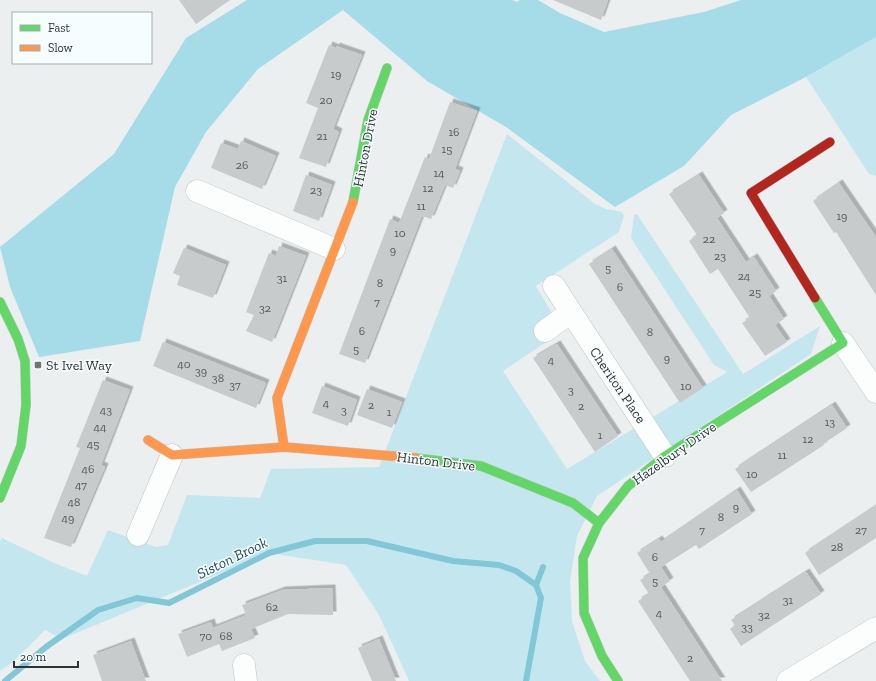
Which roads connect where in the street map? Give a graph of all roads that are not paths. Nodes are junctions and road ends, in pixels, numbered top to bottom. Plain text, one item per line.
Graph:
1 (387, 68) dead end
2 (830, 142) dead end
3 (197, 191) dead end
4 (334, 249) junction
5 (554, 286) dead end
6 (0, 302) edge
7 (570, 313) junction
8 (545, 331) dead end
9 (843, 343) junction
10 (876, 392) edge
11 (148, 440) dead end
12 (284, 447) junction
13 (172, 454) junction
14 (665, 456) junction
15 (0, 498) edge
16 (599, 523) junction
17 (138, 535) dead end
18 (876, 628) edge
19 (618, 681) edge
20 (788, 681) edge

1 - 4 street, Hinton Drive
2 - 9 street
3 - 4 street
4 - 12 street, Hinton Drive
5 - 7 street, Cheriton Place
6 - 15 street
7 - 8 street
7 - 14 street, Cheriton Place
9 - 10 street
9 - 14 street, Hazelbury Drive
11 - 13 street
12 - 13 street, Hinton Drive
12 - 16 street, Hinton Drive
13 - 17 street
14 - 16 street, Hazelbury Drive
16 - 19 street, Hazelbury Drive
18 - 20 street

